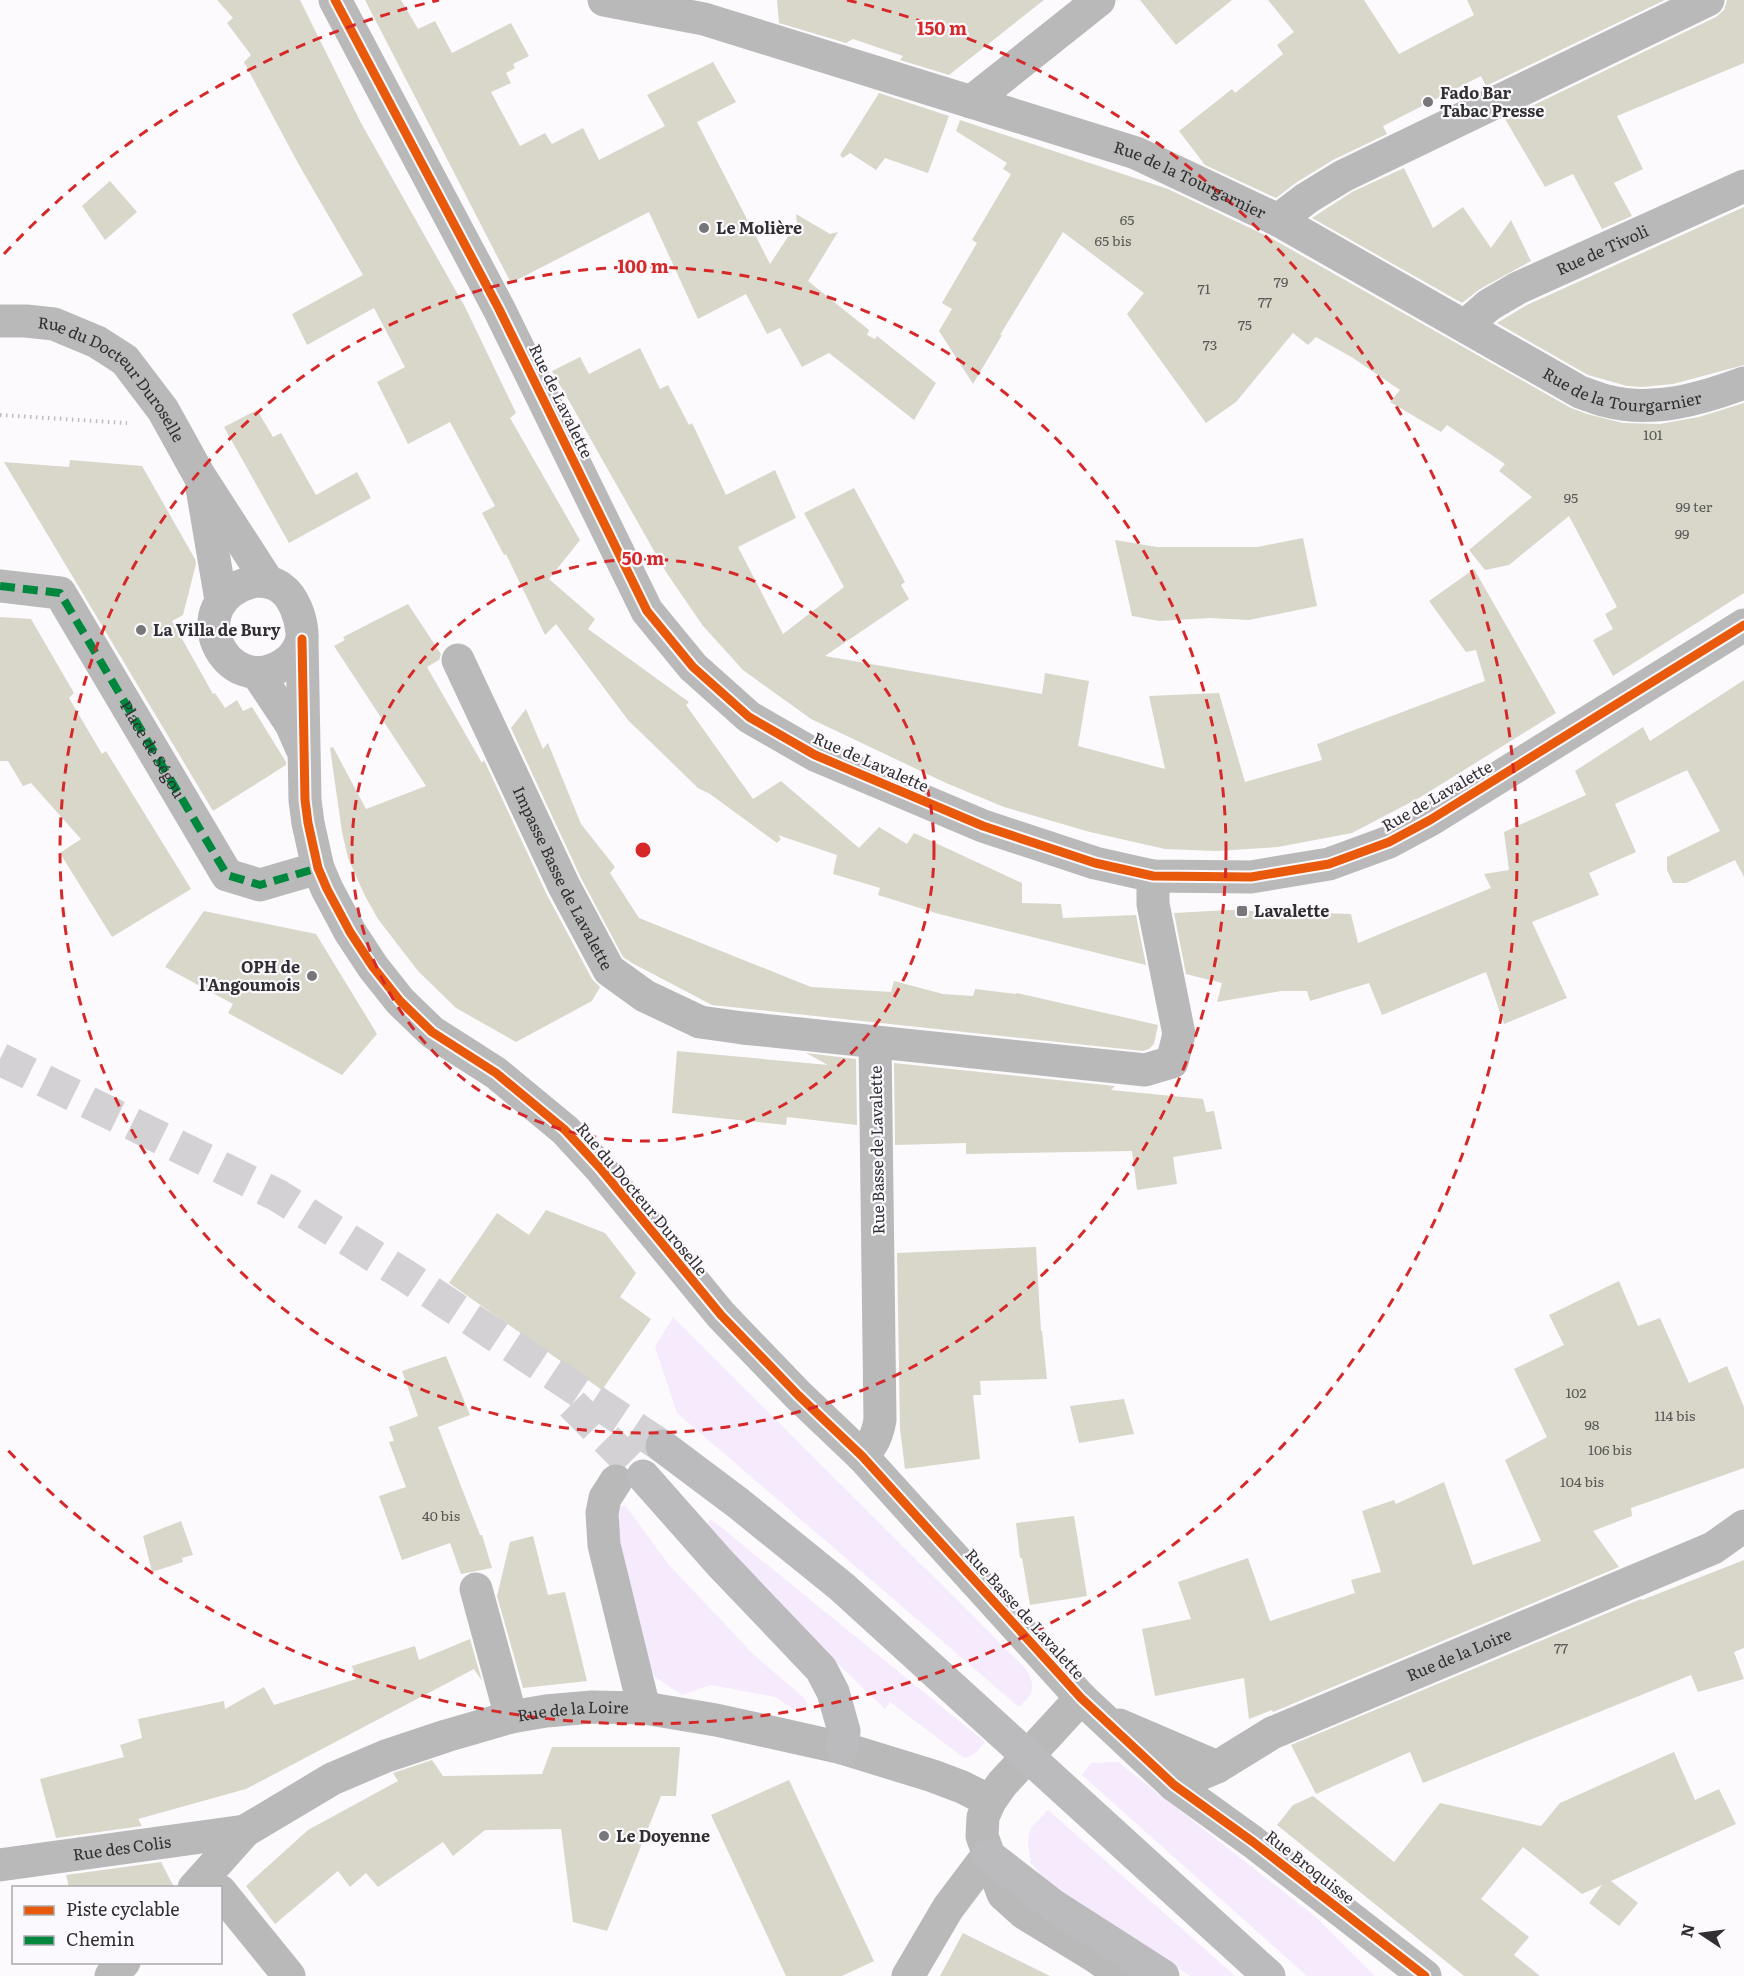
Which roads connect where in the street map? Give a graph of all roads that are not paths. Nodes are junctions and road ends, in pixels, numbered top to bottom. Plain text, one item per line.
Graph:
1 (335, 0) edge
2 (604, 0) edge
3 (1099, 0) edge
4 (1708, 0) edge
5 (716, 9) edge
6 (971, 102) junction
7 (1744, 186) edge
8 (1278, 220) junction
9 (0, 321) edge
10 (1465, 326) junction
11 (1744, 382) edge
12 (199, 475) junction
13 (268, 582) junction
14 (0, 586) edge
15 (221, 600) junction
16 (1744, 625) edge
17 (302, 639) junction
18 (458, 660) dead end
19 (257, 672) junction
20 (304, 754) junction
21 (318, 868) junction
22 (1153, 876) junction
23 (875, 1042) junction
24 (662, 1446) tunnel mouth
25 (862, 1456) junction
26 (630, 1478) joint
27 (1744, 1526) edge
28 (477, 1589) dead end
29 (644, 1708) junction
30 (1092, 1709) junction
31 (511, 1717) junction
32 (843, 1748) junction
33 (1217, 1767) junction
34 (1174, 1785) junction
35 (996, 1792) junction
36 (245, 1831) junction
37 (1253, 1842) junction
38 (988, 1855) junction
39 (0, 1865) edge
40 (210, 1885) edge
41 (222, 1899) edge
42 (1369, 1933) junction
43 (122, 1964) edge
44 (111, 1976) edge
45 (289, 1976) edge
46 (908, 1976) edge
47 (1123, 1976) edge
48 (1163, 1976) edge
49 (1269, 1976) edge
50 (1400, 1976) edge
51 (1425, 1976) edge

1 - 22 street, Rue de Lavalette
2 - 5 street, Rue de la Tourgarnier
3 - 6 street
4 - 8 street
5 - 6 street, Rue de la Tourgarnier
6 - 8 street, Rue de la Tourgarnier
7 - 10 street, Rue de Tivoli
8 - 10 street, Rue de la Tourgarnier
9 - 12 street, Rue du Docteur Duroselle
10 - 11 street, Rue de la Tourgarnier
12 - 13 street, Rue du Docteur Duroselle
12 - 15 street, Rue du Docteur Duroselle
13 - 15 street
13 - 17 street
14 - 21 street, Place de Ségou
15 - 19 street
16 - 22 street, Rue de Lavalette
17 - 19 street
17 - 20 street, Rue du Docteur Duroselle
18 - 23 street, Impasse Basse de Lavalette
19 - 20 street, Rue du Docteur Duroselle
20 - 21 street, Rue du Docteur Duroselle
21 - 25 street, Rue du Docteur Duroselle
22 - 23 street, Rue Basse de Lavalette
23 - 25 street, Rue Basse de Lavalette
24 - 49 main road
25 - 30 street, Rue Basse de Lavalette
26 - 29 street
26 - 32 main road
27 - 33 street, Rue de la Loire
28 - 31 street
29 - 31 street, Rue de la Loire
29 - 32 street, Rue de la Loire
30 - 33 street, Rue Basse de Lavalette
30 - 34 street, Rue Basse de Lavalette
30 - 35 street
31 - 36 street, Rue de la Loire
32 - 35 street, Rue de la Loire
33 - 34 street, Rue de la Loire
33 - 37 street, Rue Broquisse
34 - 37 street, Rue Broquisse
35 - 38 street
36 - 39 street, Rue des Colis
36 - 40 street, Rue de la Loire
37 - 42 street, Rue Broquisse
38 - 46 street
38 - 47 street
38 - 48 main road
41 - 45 street
42 - 50 street, Rue Broquisse
42 - 51 street, Rue Broquisse
43 - 44 street

